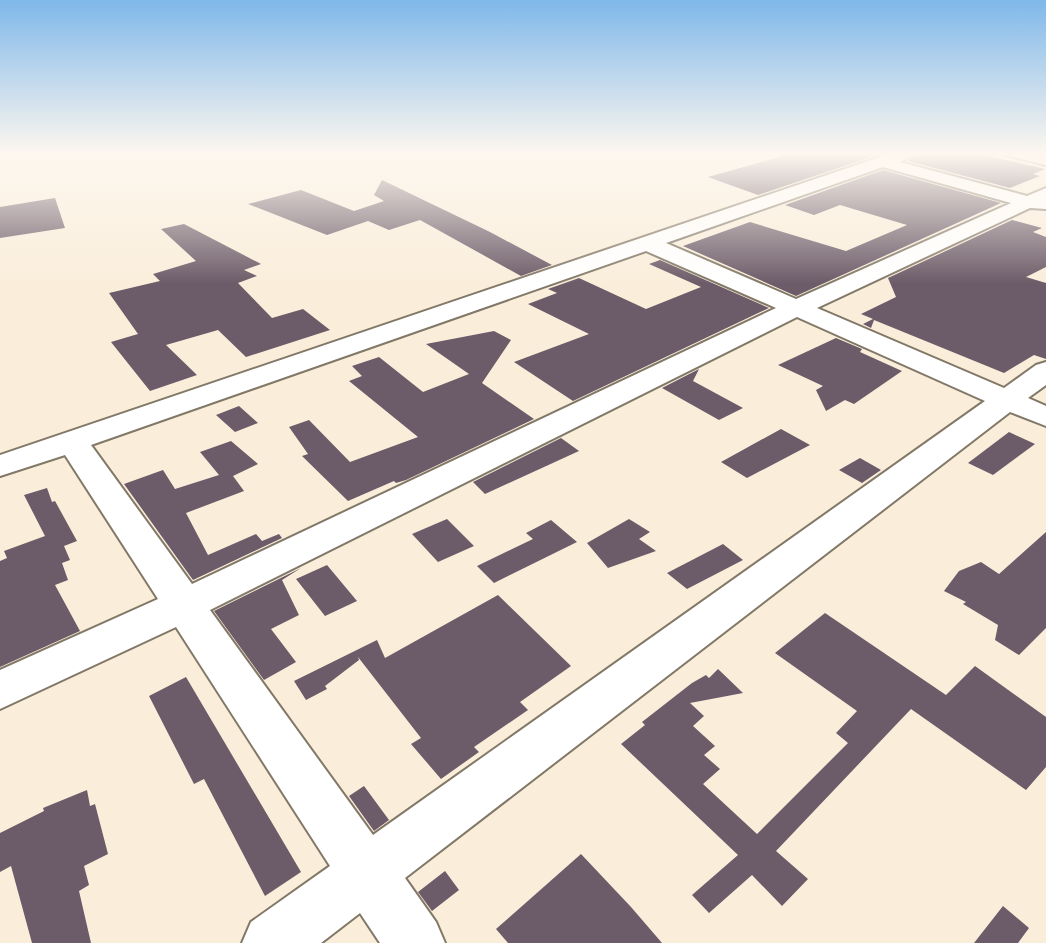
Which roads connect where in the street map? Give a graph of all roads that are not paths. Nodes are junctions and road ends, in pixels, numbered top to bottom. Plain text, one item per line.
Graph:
1 (783, 196) edge
2 (1021, 196) edge
3 (1041, 201) edge
4 (647, 243) junction
5 (796, 308) junction
6 (1046, 371) edge
7 (1026, 408) edge
8 (72, 441) junction
9 (0, 466) edge
10 (184, 605) junction
11 (0, 690) edge
12 (367, 873) junction
13 (272, 943) edge
14 (415, 943) edge

1 - 4 street
2 - 3 street
3 - 5 street
4 - 5 street
4 - 8 street
5 - 7 street
5 - 10 street
6 - 7 street
7 - 12 street
8 - 9 street
8 - 10 street
10 - 11 street
10 - 12 street
12 - 13 street
12 - 14 street

